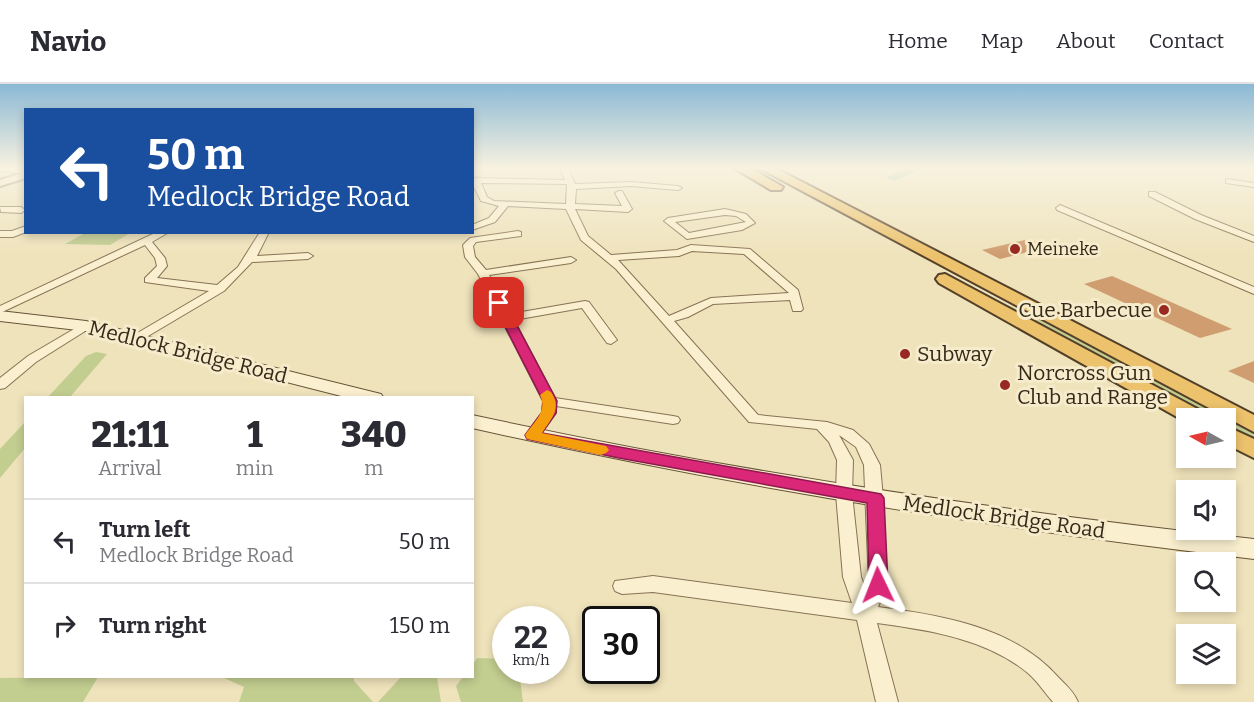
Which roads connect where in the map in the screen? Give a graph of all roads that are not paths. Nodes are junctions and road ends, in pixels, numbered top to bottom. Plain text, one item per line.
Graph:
1 (483, 197) edge
2 (570, 197) edge
3 (621, 197) edge
4 (793, 197) edge
5 (820, 197) edge
6 (1157, 197) edge
7 (505, 204) junction
8 (570, 208) junction
9 (1060, 208) dead end
10 (0, 209) edge
11 (21, 210) dead end
12 (474, 228) edge
13 (24, 231) edge
14 (0, 234) edge
15 (13, 234) junction
16 (161, 234) edge
17 (264, 234) edge
18 (518, 234) dead end
19 (36, 236) dead end
20 (687, 236) junction
21 (1254, 239) edge
22 (146, 241) junction
23 (691, 248) junction
24 (308, 256) dead end
25 (608, 258) junction
26 (249, 259) junction
27 (571, 260) dead end
28 (483, 273) junction
29 (220, 289) junction
30 (1254, 291) edge
31 (795, 296) junction
32 (797, 309) dead end
33 (0, 310) edge
34 (0, 316) edge
35 (507, 318) junction
36 (667, 320) junction
37 (86, 326) junction
38 (138, 338) junction
39 (611, 340) dead end
40 (0, 385) edge
41 (366, 396) edge
42 (550, 401) junction
43 (1179, 408) edge
44 (673, 420) dead end
45 (474, 421) edge
46 (822, 425) junction
47 (1254, 425) edge
48 (532, 435) junction
49 (1236, 440) edge
50 (1254, 450) edge
51 (844, 494) junction
52 (875, 498) junction
53 (1254, 549) edge
54 (622, 586) dead end
55 (865, 613) junction
56 (887, 702) edge
57 (1067, 702) edge

1 - 7 street
2 - 8 street
3 - 8 street
4 - 43 highway
5 - 47 highway
6 - 21 street
7 - 8 street
7 - 12 street
8 - 25 street
9 - 30 street
10 - 11 street
13 - 15 street
14 - 15 street
15 - 19 street
16 - 22 street
17 - 26 street
18 - 28 street
20 - 20 street
20 - 23 street
22 - 29 street
22 - 33 street
23 - 25 street
23 - 31 street
24 - 26 street
25 - 36 street
26 - 29 street
27 - 28 street
28 - 35 street
29 - 38 street
31 - 32 street
31 - 36 street
34 - 37 main road, Medlock Bridge Road
35 - 39 street
35 - 42 street
36 - 46 street
37 - 38 main road, Medlock Bridge Road
37 - 40 street
38 - 41 main road, Medlock Bridge Road
42 - 44 street
42 - 48 street
45 - 48 main road, Medlock Bridge Road
46 - 51 street
46 - 52 street
48 - 51 main road, Medlock Bridge Road
49 - 50 highway
51 - 52 main road, Medlock Bridge Road
51 - 55 street
52 - 53 main road, Medlock Bridge Road
52 - 55 street
54 - 55 street
55 - 56 street
55 - 57 street

